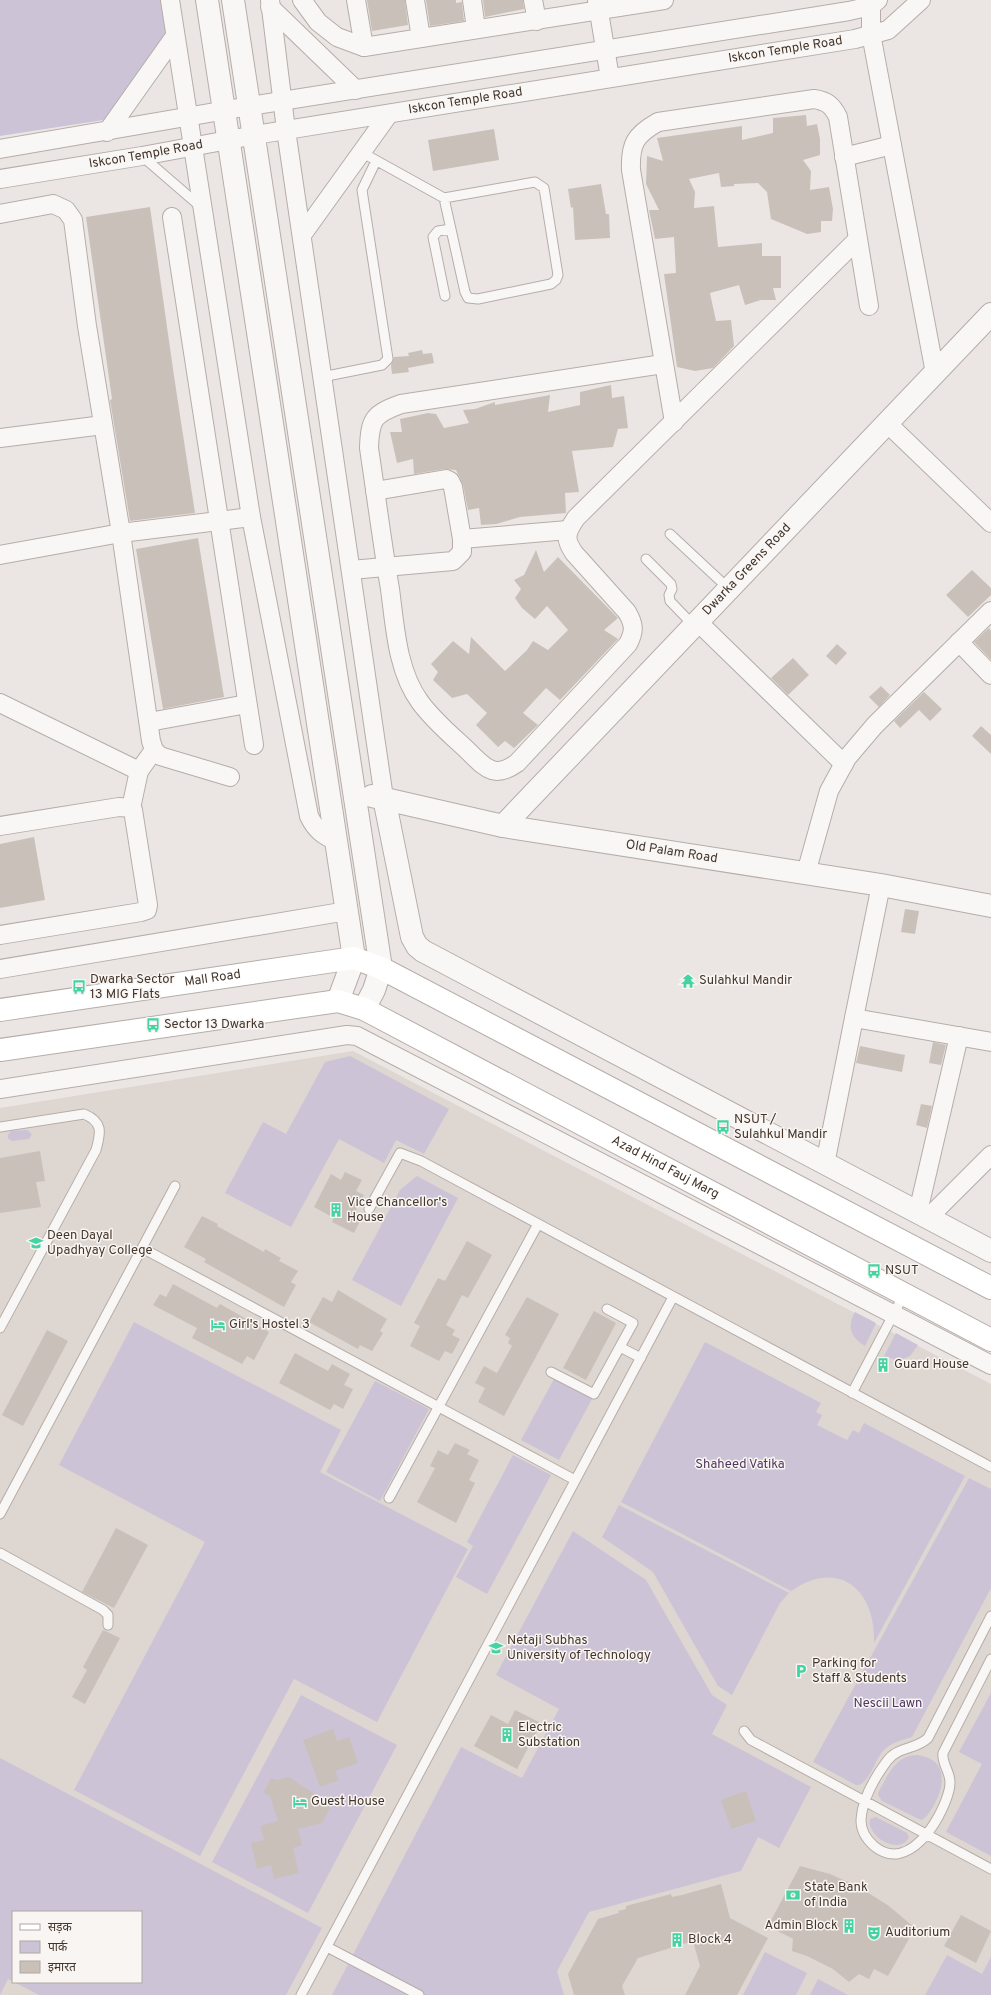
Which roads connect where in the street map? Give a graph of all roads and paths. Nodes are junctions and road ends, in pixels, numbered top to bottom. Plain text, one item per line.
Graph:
1 (170, 0) edge
2 (207, 0) edge
3 (233, 0) edge
4 (302, 0) edge
5 (356, 0) edge
6 (415, 0) edge
7 (472, 0) edge
8 (533, 0) edge
9 (659, 0) edge
10 (920, 0) edge
11 (874, 3) edge
12 (270, 4) edge
13 (598, 5) edge
14 (537, 21) junction
15 (476, 29) junction
16 (871, 34) junction
17 (175, 36) junction
18 (421, 38) junction
19 (364, 47) junction
20 (606, 50) junction
21 (610, 78) junction
22 (356, 90) junction
23 (283, 102) junction
24 (250, 106) junction
25 (225, 111) junction
26 (389, 114) junction
27 (189, 117) junction
28 (286, 130) junction
29 (107, 132) junction
30 (255, 135) junction
31 (229, 140) junction
32 (892, 144) junction
33 (194, 147) junction
34 (0, 149) edge
35 (142, 156) junction
36 (369, 156) junction
37 (844, 158) junction
38 (0, 179) edge
39 (444, 198) junction
40 (203, 209) junction
41 (0, 214) edge
42 (172, 217) dead end
43 (451, 229) junction
44 (302, 235) junction
45 (857, 240) junction
46 (445, 296) dead end
47 (869, 306) dead end
48 (991, 314) edge
49 (664, 364) junction
50 (935, 373) junction
51 (322, 377) junction
52 (674, 422) junction
53 (887, 423) junction
54 (103, 425) junction
55 (0, 438) edge
56 (375, 491) junction
57 (252, 517) junction
58 (219, 521) junction
59 (991, 523) edge
60 (568, 530) junction
61 (121, 533) junction
62 (670, 534) dead end
63 (462, 539) junction
64 (0, 555) edge
65 (646, 559) dead end
66 (386, 566) junction
67 (351, 570) junction
68 (728, 589) junction
69 (991, 611) edge
70 (696, 624) junction
71 (959, 642) junction
72 (991, 675) edge
73 (0, 703) edge
74 (248, 704) junction
75 (20, 714) junction
76 (0, 717) edge
77 (149, 722) junction
78 (254, 746) dead end
79 (154, 750) junction
80 (844, 764) junction
81 (139, 771) junction
82 (230, 777) dead end
83 (354, 793) junction
84 (384, 798) junction
85 (131, 808) junction
86 (0, 826) edge
87 (503, 826) junction
88 (336, 841) junction
89 (806, 873) junction
90 (881, 885) junction
91 (991, 906) edge
92 (347, 911) junction
93 (0, 935) edge
94 (354, 958) junction
95 (0, 968) edge
96 (381, 968) junction
97 (338, 1001) junction
98 (364, 1009) junction
99 (0, 1010) edge
100 (854, 1018) junction
101 (959, 1036) junction
102 (991, 1042) edge
103 (0, 1050) edge
104 (0, 1089) edge
105 (0, 1127) edge
106 (991, 1155) edge
107 (825, 1164) junction
108 (175, 1186) dead end
109 (369, 1209) dead end
110 (923, 1215) junction
111 (538, 1224) junction
112 (142, 1248) junction
113 (991, 1251) edge
114 (991, 1288) edge
115 (902, 1293) junction
116 (674, 1297) junction
117 (606, 1309) dead end
118 (894, 1314) junction
119 (0, 1328) edge
120 (991, 1340) edge
121 (620, 1347) junction
122 (641, 1358) junction
123 (991, 1365) edge
124 (551, 1372) dead end
125 (852, 1393) junction
126 (439, 1407) junction
127 (991, 1468) edge
128 (575, 1480) junction
129 (390, 1498) dead end
130 (0, 1514) edge
131 (0, 1553) edge
132 (991, 1616) edge
133 (108, 1625) dead end
134 (991, 1659) edge
135 (744, 1731) dead end
136 (866, 1801) junction
137 (927, 1834) junction
138 (991, 1869) edge
139 (327, 1947) junction
140 (301, 1995) edge
141 (419, 1995) edge

1 - 17 street
2 - 25 street
3 - 24 street
4 - 19 street
5 - 19 street
6 - 18 street
7 - 15 street
8 - 14 street
9 - 13 street
10 - 16 street, Iskcon Temple Road
11 - 16 street
11 - 20 street
12 - 22 street
12 - 23 street
13 - 14 street
13 - 20 street
14 - 15 street
15 - 18 street
16 - 21 street, Iskcon Temple Road
16 - 32 street
17 - 27 street
17 - 29 street
18 - 19 street
20 - 21 street
20 - 22 street
21 - 26 street, Iskcon Temple Road
22 - 23 street
23 - 24 street
23 - 28 street
24 - 25 street
24 - 30 street
25 - 27 street
25 - 31 street
26 - 28 street, Iskcon Temple Road
26 - 36 street
27 - 29 street
27 - 33 street
28 - 30 street, Iskcon Temple Road
28 - 44 street
29 - 34 street
30 - 31 street, Iskcon Temple Road
30 - 83 street
31 - 33 street, Iskcon Temple Road
31 - 88 street
32 - 37 street
32 - 50 street
33 - 35 street, Iskcon Temple Road
33 - 40 street
35 - 38 street, Iskcon Temple Road
35 - 40 lane
36 - 39 lane
36 - 44 street
36 - 51 lane
37 - 45 street
37 - 49 street
39 - 43 lane
39 - 43 lane
40 - 57 street
41 - 54 street
42 - 58 street
43 - 46 lane
44 - 51 street
45 - 47 street
45 - 52 street
48 - 50 street, Dwarka Greens Road
49 - 52 street
49 - 56 street
50 - 53 street, Dwarka Greens Road
51 - 67 street
52 - 60 street
53 - 59 street
53 - 68 street, Dwarka Greens Road
54 - 55 street
54 - 61 street
56 - 63 street
56 - 66 street
57 - 58 street
57 - 88 street
58 - 61 street
58 - 74 street
60 - 63 street
60 - 66 street
61 - 64 street
61 - 77 street
62 - 68 lane
63 - 66 street
65 - 70 lane
66 - 67 street
67 - 84 street
68 - 70 street, Dwarka Greens Road
69 - 71 street
70 - 80 street
70 - 87 street, Dwarka Greens Road
71 - 72 street
71 - 80 street
73 - 75 street
74 - 77 street
74 - 78 street
75 - 76 street
75 - 81 street
77 - 79 street
79 - 81 street
79 - 82 street
80 - 89 street
81 - 85 street
83 - 84 street, Old Palam Road
83 - 96 street
84 - 87 street, Old Palam Road
84 - 107 street
85 - 86 street
85 - 93 street
87 - 89 street, Old Palam Road
88 - 92 street
89 - 90 street, Old Palam Road
90 - 91 street, Old Palam Road
90 - 100 street
92 - 94 street
92 - 95 street
94 - 96 main road
94 - 97 street
94 - 99 main road, Mall Road
96 - 98 street
96 - 114 main road
97 - 98 main road, Azad Hind Fauj Marg
97 - 103 main road
98 - 115 main road, Azad Hind Fauj Marg
100 - 101 street
100 - 107 street
101 - 102 street
101 - 110 street
104 - 118 street
105 - 119 lane
106 - 110 street
107 - 110 street
108 - 112 lane
109 - 111 lane
110 - 113 street
111 - 116 lane
111 - 126 lane
112 - 126 lane
112 - 130 lane
115 - 118 lane
115 - 120 main road, Azad Hind Fauj Marg
116 - 122 lane
116 - 125 lane
117 - 121 lane
118 - 123 street
118 - 125 lane
121 - 122 lane
121 - 124 lane
122 - 128 lane
125 - 127 lane
126 - 128 lane
126 - 129 lane
128 - 139 lane
131 - 133 lane
132 - 136 lane
134 - 137 lane
135 - 136 lane
136 - 137 lane
136 - 137 lane
137 - 138 lane
139 - 140 lane
139 - 141 lane

